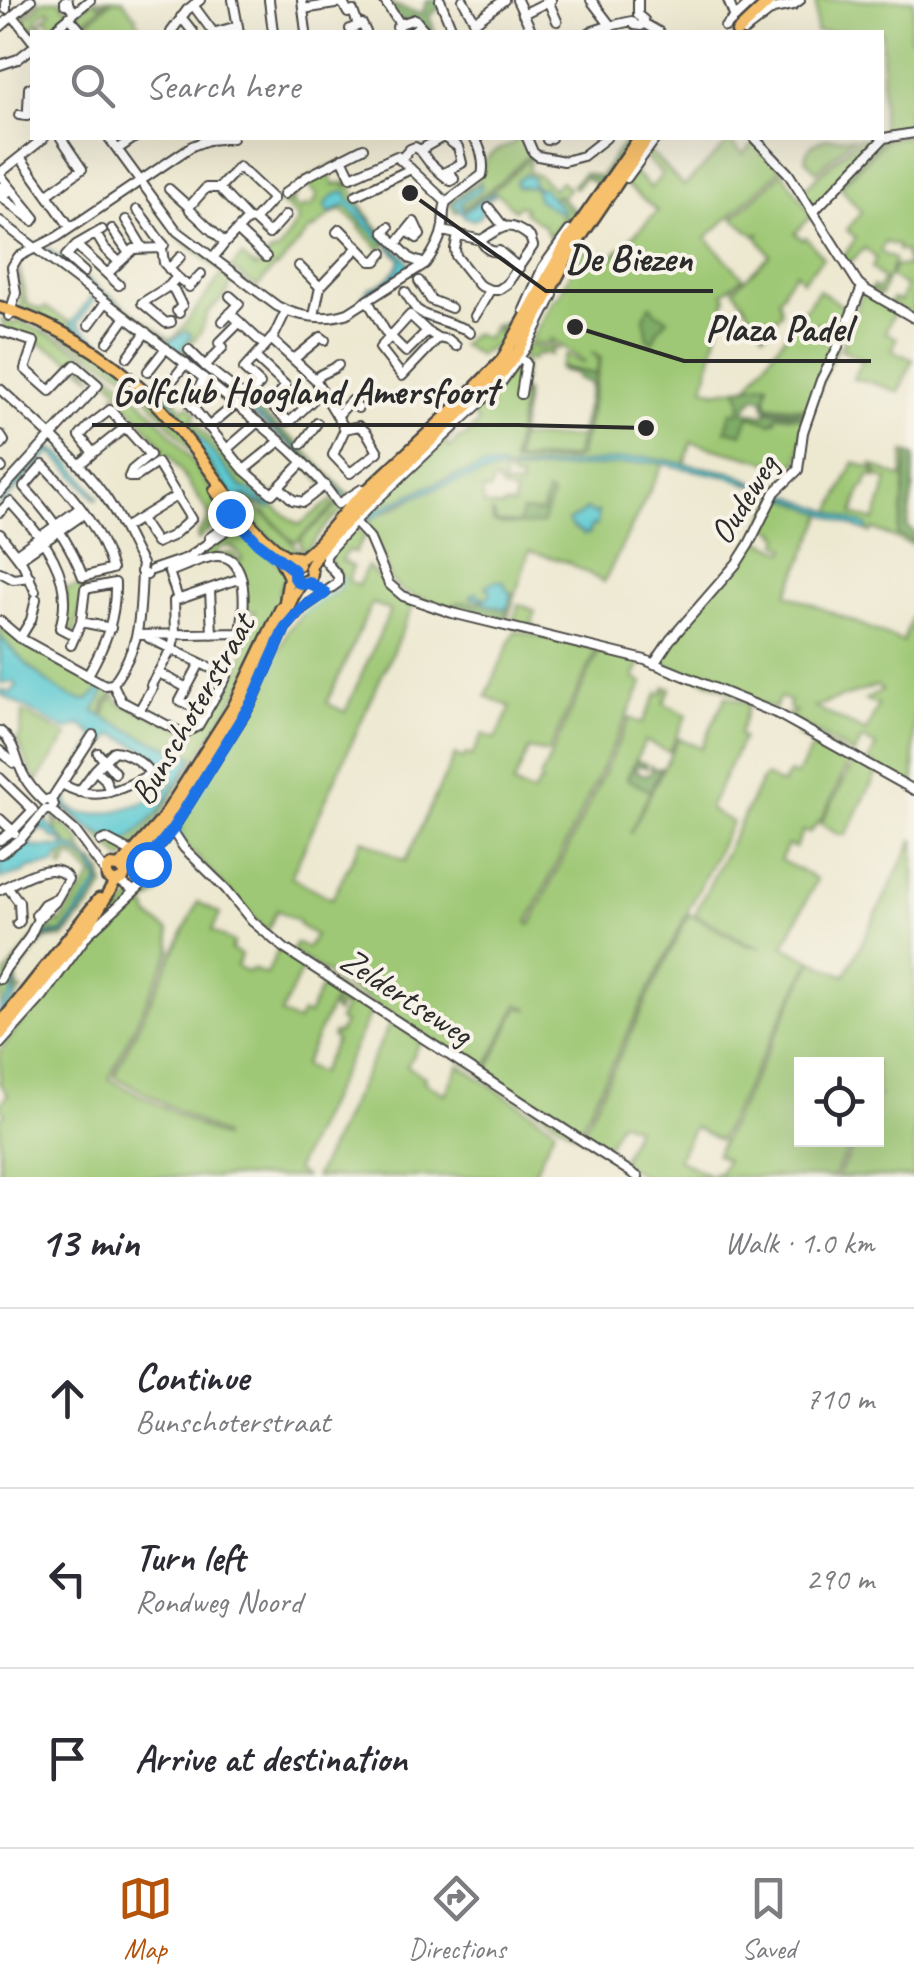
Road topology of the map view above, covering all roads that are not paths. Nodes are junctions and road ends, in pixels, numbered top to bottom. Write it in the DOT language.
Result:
graph roads {
  1 [pos="31,0"];
  2 [pos="90,0"];
  3 [pos="233,0"];
  4 [pos="269,0"];
  5 [pos="384,0"];
  6 [pos="463,0"];
  7 [pos="504,0"];
  8 [pos="516,0"];
  9 [pos="591,0"];
  10 [pos="638,0"];
  11 [pos="728,0"];
  12 [pos="758,0"];
  13 [pos="771,0"];
  14 [pos="800,0"];
  15 [pos="550,1"];
  16 [pos="196,2"];
  17 [pos="340,2"];
  18 [pos="68,4"];
  19 [pos="303,4"];
  20 [pos="442,4"];
  21 [pos="523,14"];
  22 [pos="72,15"];
  23 [pos="431,16"];
  24 [pos="14,17"];
  25 [pos="181,17"];
  26 [pos="735,18"];
  27 [pos="638,20"];
  28 [pos="557,21"];
  29 [pos="44,22"];
  30 [pos="610,25"];
  31 [pos="0,26"];
  32 [pos="400,28"];
  33 [pos="239,29"];
  34 [pos="50,30"];
  35 [pos="54,30"];
  36 [pos="81,30"];
  37 [pos="172,30"];
  38 [pos="191,30"];
  39 [pos="214,30"];
  40 [pos="273,30"];
  41 [pos="306,30"];
  42 [pos="358,30"];
  43 [pos="420,30"];
  44 [pos="452,30"];
  45 [pos="531,30"];
  46 [pos="596,30"];
  47 [pos="656,30"];
  48 [pos="727,30"];
  49 [pos="742,30"];
  50 [pos="743,30"];
  51 [pos="30,37"];
  52 [pos="30,50"];
  53 [pos="0,65"];
  54 [pos="29,88"];
  55 [pos="28,114"];
  56 [pos="914,133"];
  57 [pos="884,138"];
  58 [pos="41,140"];
  59 [pos="62,140"];
  60 [pos="111,140"];
  61 [pos="131,140"];
  62 [pos="183,140"];
  63 [pos="213,140"];
  64 [pos="359,140"];
  65 [pos="439,140"];
  66 [pos="446,140"];
  67 [pos="478,140"];
  68 [pos="528,140"];
  69 [pos="601,140"];
  70 [pos="636,140"];
  71 [pos="647,140"];
  72 [pos="655,140"];
  73 [pos="756,140"];
  74 [pos="882,140"];
  75 [pos="189,148"];
  76 [pos="118,149"];
  77 [pos="420,150"];
  78 [pos="20,157"];
  79 [pos="342,158"];
  80 [pos="400,159"];
  81 [pos="429,162"];
  82 [pos="373,169"];
  83 [pos="414,172"];
  84 [pos="0,174"];
  85 [pos="141,180"];
  86 [pos="380,184"];
  87 [pos="219,188"];
  88 [pos="170,189"];
  89 [pos="2,192"];
  90 [pos="284,194"];
  91 [pos="356,195"];
  92 [pos="48,196"];
  93 [pos="446,202"];
  94 [pos="189,206"];
  95 [pos="489,208"];
  96 [pos="137,210"];
  97 [pos="813,212"];
  98 [pos="286,215"];
  99 [pos="35,218"];
  100 [pos="251,219"];
  101 [pos="126,220"];
  102 [pos="0,221"];
  103 [pos="389,226"];
  104 [pos="503,226"];
  105 [pos="70,227"];
  106 [pos="237,230"];
  107 [pos="443,230"];
  108 [pos="103,231"];
  109 [pos="177,231"];
  110 [pos="407,231"];
  111 [pos="337,232"];
  112 [pos="458,235"];
  113 [pos="481,240"];
  114 [pos="225,243"];
  115 [pos="396,244"];
  116 [pos="76,245"];
  117 [pos="163,246"];
  118 [pos="34,247"];
  119 [pos="143,248"];
  120 [pos="357,248"];
  121 [pos="128,252"];
  122 [pos="383,253"];
  123 [pos="180,256"];
  124 [pos="266,257"];
  125 [pos="213,258"];
  126 [pos="119,262"];
  127 [pos="426,264"];
  128 [pos="299,266"];
  129 [pos="519,268"];
  130 [pos="169,269"];
  131 [pos="84,272"];
  132 [pos="108,274"];
  133 [pos="201,274"];
  134 [pos="177,277"];
  135 [pos="420,280"];
  136 [pos="119,285"];
  137 [pos="169,286"];
  138 [pos="320,287"];
  139 [pos="862,287"];
  140 [pos="490,290"];
  141 [pos="404,292"];
  142 [pos="230,296"];
  143 [pos="431,300"];
  144 [pos="368,301"];
  145 [pos="106,302"];
  146 [pos="142,303"];
  147 [pos="451,308"];
  148 [pos="286,310"];
  149 [pos="5,311"];
  150 [pos="179,312"];
  151 [pos="416,312"];
  152 [pos="129,314"];
  153 [pos="314,316"];
  154 [pos="475,316"];
  155 [pos="914,318"];
  156 [pos="259,320"];
  157 [pos="171,322"];
  158 [pos="240,322"];
  159 [pos="89,326"];
  160 [pos="249,330"];
  161 [pos="427,331"];
  162 [pos="2,332"];
  163 [pos="146,332"];
  164 [pos="470,333"];
  165 [pos="390,336"];
  166 [pos="438,338"];
  167 [pos="325,340"];
  168 [pos="108,342"];
  169 [pos="268,342"];
  170 [pos="0,343"];
  171 [pos="456,346"];
  172 [pos="166,348"];
  173 [pos="188,350"];
  174 [pos="128,356"];
  175 [pos="254,357"];
  176 [pos="520,357"];
  177 [pos="294,359"];
  178 [pos="186,364"];
  179 [pos="338,365"];
  180 [pos="205,366"];
  181 [pos="148,371"];
  182 [pos="204,378"];
  183 [pos="315,379"];
  184 [pos="214,387"];
  185 [pos="167,388"];
  186 [pos="0,390"];
  187 [pos="319,393"];
  188 [pos="521,394"];
  189 [pos="236,404"];
  190 [pos="193,407"];
  191 [pos="358,408"];
  192 [pos="335,413"];
  193 [pos="292,420"];
  194 [pos="258,422"];
  195 [pos="317,422"];
  196 [pos="127,426"];
  197 [pos="208,427"];
  198 [pos="346,428"];
  199 [pos="308,434"];
  200 [pos="0,435"];
  201 [pos="51,436"];
  202 [pos="280,441"];
  203 [pos="302,444"];
  204 [pos="0,446"];
  205 [pos="226,449"];
  206 [pos="93,452"];
  207 [pos="303,462"];
  208 [pos="80,464"];
  209 [pos="248,472"];
  210 [pos="325,485"];
  211 [pos="276,491"];
  212 [pos="0,492"];
  213 [pos="104,494"];
  214 [pos="178,495"];
  215 [pos="354,509"];
  216 [pos="83,510"];
  217 [pos="0,512"];
  218 [pos="140,519"];
  219 [pos="238,519"];
  220 [pos="57,528"];
  221 [pos="124,528"];
  222 [pos="0,534"];
  223 [pos="41,540"];
  224 [pos="317,544"];
  225 [pos="18,556"];
  226 [pos="283,557"];
  227 [pos="147,570"];
  228 [pos="0,572"];
  229 [pos="303,574"];
  230 [pos="30,577"];
  231 [pos="241,578"];
  232 [pos="210,589"];
  233 [pos="325,593"];
  234 [pos="178,599"];
  235 [pos="285,602"];
  236 [pos="0,621"];
  237 [pos="82,622"];
  238 [pos="111,628"];
  239 [pos="212,634"];
  240 [pos="138,635"];
  241 [pos="175,635"];
  242 [pos="20,638"];
  243 [pos="172,648"];
  244 [pos="200,663"];
  245 [pos="654,664"];
  246 [pos="159,674"];
  247 [pos="88,675"];
  248 [pos="113,684"];
  249 [pos="186,688"];
  250 [pos="140,711"];
  251 [pos="206,714"];
  252 [pos="0,731"];
  253 [pos="93,736"];
  254 [pos="0,752"];
  255 [pos="101,756"];
  256 [pos="14,763"];
  257 [pos="95,770"];
  258 [pos="116,773"];
  259 [pos="0,778"];
  260 [pos="70,788"];
  261 [pos="914,790"];
  262 [pos="110,792"];
  263 [pos="46,806"];
  264 [pos="0,819"];
  265 [pos="172,830"];
  266 [pos="17,836"];
  267 [pos="0,840"];
  268 [pos="101,840"];
  269 [pos="0,854"];
  270 [pos="145,860"];
  271 [pos="118,872"];
  272 [pos="4,888"];
  273 [pos="17,924"];
  274 [pos="0,979"];
  275 [pos="0,1024"];
  276 [pos="0,1036"];
  277 [pos="0,1044"];
  278 [pos="638,1177"];
  1 -- 24 [label="street"];
  2 -- 22 [label="street"];
  3 -- 33 [label="street"];
  4 -- 40 [label="street"];
  5 -- 32 [label="street"];
  6 -- 7 [label="street"];
  8 -- 21 [label="street"];
  9 -- 30 [label="street"];
  10 -- 27 [label="street"];
  11 -- 26 [label="street"];
  12 -- 26 [label="street"];
  12 -- 48 [label="main road"];
  13 -- 49 [label="main road"];
  14 -- 50 [label="street"];
  15 -- 21 [label="street"];
  15 -- 28 [label="street"];
  16 -- 25 [label="street"];
  16 -- 39 [label="street"];
  17 -- 19 [label="street"];
  17 -- 42 [label="street"];
  18 -- 22 [label="street"];
  19 -- 41 [label="street"];
  20 -- 23 [label="street"];
  20 -- 44 [label="street"];
  21 -- 45 [label="street"];
  22 -- 35 [label="street"];
  22 -- 36 [label="street"];
  24 -- 31 [label="street"];
  24 -- 51 [label="street"];
  25 -- 37 [label="street"];
  25 -- 38 [label="street"];
  26 -- 48 [label="street"];
  27 -- 30 [label="street"];
  27 -- 47 [label="street"];
  29 -- 34 [label="street"];
  30 -- 46 [label="street"];
  32 -- 43 [label="street"];
  52 -- 53 [label="street"];
  54 -- 55 [label="street"];
  56 -- 57 [label="street"];
  58 -- 78 [label="street"];
  59 -- 92 [label="street"];
  60 -- 76 [label="street"];
  61 -- 76 [label="street"];
  62 -- 75 [label="street"];
  63 -- 75 [label="street"];
  64 -- 79 [label="street"];
  65 -- 77 [label="street"];
  66 -- 81 [label="street"];
  67 -- 93 [label="street"];
  68 -- 69 [label="street"];
  70 -- 215 [label="main road, Bunschoterstraat"];
  71 -- 215 [label="main road, Bunschoterstraat"];
  72 -- 176 [label="street, Bunschoterstraat"];
  73 -- 97 [label="street"];
  74 -- 97 [label="street"];
  75 -- 85 [label="street"];
  76 -- 85 [label="street"];
  77 -- 80 [label="street"];
  77 -- 81 [label="street"];
  78 -- 84 [label="street"];
  78 -- 92 [label="street"];
  79 -- 82 [label="street"];
  79 -- 90 [label="street"];
  80 -- 82 [label="street"];
  80 -- 83 [label="street"];
  81 -- 83 [label="street"];
  82 -- 86 [label="street"];
  83 -- 86 [label="street"];
  83 -- 93 [label="street"];
  84 -- 99 [label="street"];
  85 -- 105 [label="street"];
  85 -- 109 [label="street"];
  86 -- 91 [label="street"];
  87 -- 94 [label="street"];
  87 -- 100 [label="street"];
  87 -- 100 [label="street"];
  88 -- 94 [label="street"];
  89 -- 99 [label="street"];
  92 -- 99 [label="street"];
  92 -- 105 [label="street"];
  93 -- 107 [label="street"];
  94 -- 114 [label="street"];
  95 -- 104 [label="street"];
  96 -- 117 [label="street"];
  97 -- 139 [label="street"];
  98 -- 100 [label="street"];
  100 -- 106 [label="street"];
  101 -- 119 [label="street"];
  102 -- 118 [label="street"];
  103 -- 115 [label="street"];
  104 -- 113 [label="street"];
  104 -- 129 [label="street"];
  105 -- 118 [label="street"];
  106 -- 114 [label="street"];
  106 -- 124 [label="street"];
  107 -- 112 [label="street"];
  107 -- 127 [label="street"];
  108 -- 116 [label="street"];
  108 -- 121 [label="street"];
  108 -- 126 [label="street"];
  109 -- 117 [label="street"];
  109 -- 125 [label="street"];
  110 -- 115 [label="street"];
  111 -- 120 [label="street"];
  112 -- 113 [label="street"];
  112 -- 140 [label="street"];
  113 -- 129 [label="street"];
  114 -- 125 [label="street"];
  115 -- 127 [label="street"];
  116 -- 131 [label="street"];
  116 -- 132 [label="street"];
  117 -- 119 [label="street"];
  117 -- 130 [label="street"];
  118 -- 145 [label="street"];
  118 -- 149 [label="street"];
  119 -- 121 [label="street"];
  120 -- 122 [label="street"];
  120 -- 138 [label="street"];
  121 -- 126 [label="street"];
  123 -- 130 [label="street"];
  125 -- 148 [label="street"];
  126 -- 132 [label="street"];
  127 -- 144 [label="street"];
  128 -- 138 [label="street"];
  129 -- 140 [label="street"];
  130 -- 134 [label="street"];
  132 -- 136 [label="street"];
  133 -- 134 [label="street"];
  134 -- 137 [label="street"];
  135 -- 143 [label="street"];
  137 -- 146 [label="street"];
  137 -- 150 [label="street"];
  138 -- 153 [label="street"];
  139 -- 155 [label="street"];
  139 -- 245 [label="street, Oudeweg"];
  140 -- 154 [label="street"];
  141 -- 151 [label="street"];
  142 -- 158 [label="street"];
  143 -- 147 [label="street"];
  143 -- 151 [label="street"];
  144 -- 153 [label="street"];
  144 -- 165 [label="street"];
  145 -- 152 [label="street"];
  145 -- 159 [label="street"];
  146 -- 152 [label="street"];
  146 -- 157 [label="street"];
  148 -- 153 [label="street"];
  148 -- 169 [label="street"];
  149 -- 219 [label="main road"];
  151 -- 161 [label="street"];
  151 -- 164 [label="street"];
  151 -- 165 [label="street"];
  152 -- 163 [label="street"];
  152 -- 168 [label="street"];
  156 -- 160 [label="street"];
  158 -- 160 [label="street"];
  158 -- 180 [label="street"];
  160 -- 169 [label="street"];
  161 -- 165 [label="street"];
  161 -- 166 [label="street"];
  162 -- 170 [label="street"];
  162 -- 201 [label="street"];
  163 -- 172 [label="street"];
  163 -- 174 [label="street"];
  165 -- 166 [label="street"];
  166 -- 171 [label="street"];
  167 -- 177 [label="street"];
  169 -- 175 [label="street"];
  169 -- 177 [label="street"];
  172 -- 178 [label="street"];
  172 -- 181 [label="street"];
  173 -- 180 [label="street"];
  175 -- 180 [label="street"];
  175 -- 193 [label="street"];
  176 -- 188 [label="street, Bunschoterstraat"];
  176 -- 215 [label="street, Bunschoterstraat"];
  177 -- 183 [label="street"];
  178 -- 182 [label="street"];
  178 -- 185 [label="street"];
  179 -- 183 [label="street"];
  182 -- 184 [label="street"];
  182 -- 190 [label="street"];
  183 -- 187 [label="street"];
  184 -- 189 [label="street"];
  184 -- 190 [label="street"];
  186 -- 201 [label="street"];
  187 -- 192 [label="street"];
  187 -- 193 [label="street"];
  189 -- 194 [label="street"];
  189 -- 197 [label="street"];
  190 -- 197 [label="street"];
  191 -- 192 [label="street"];
  192 -- 198 [label="street"];
  193 -- 199 [label="street"];
  194 -- 202 [label="street"];
  194 -- 205 [label="street"];
  195 -- 199 [label="street"];
  196 -- 206 [label="street"];
  196 -- 206 [label="street"];
  196 -- 214 [label="street"];
  197 -- 205 [label="street"];
  198 -- 198 [label="street"];
  199 -- 203 [label="street"];
  200 -- 204 [label="street"];
  201 -- 208 [label="street"];
  201 -- 212 [label="street"];
  202 -- 207 [label="street"];
  202 -- 209 [label="street"];
  205 -- 209 [label="street"];
  206 -- 208 [label="street"];
  207 -- 210 [label="street"];
  207 -- 211 [label="street"];
  208 -- 213 [label="street"];
  209 -- 211 [label="street"];
  210 -- 211 [label="street"];
  210 -- 215 [label="street"];
  213 -- 216 [label="street"];
  213 -- 221 [label="street"];
  214 -- 218 [label="street"];
  214 -- 218 [label="street"];
  215 -- 224 [label="main road, Bunschoterstraat"];
  215 -- 229 [label="main road, Bunschoterstraat"];
  215 -- 233 [label="street, Bunschoterstraat"];
  215 -- 245 [label="street"];
  216 -- 220 [label="street"];
  216 -- 220 [label="street"];
  216 -- 220 [label="street"];
  217 -- 223 [label="street"];
  218 -- 221 [label="street"];
  219 -- 226 [label="main road"];
  219 -- 227 [label="street"];
  220 -- 223 [label="street"];
  221 -- 227 [label="street"];
  222 -- 225 [label="street"];
  223 -- 225 [label="street"];
  223 -- 237 [label="street"];
  224 -- 226 [label="main road"];
  224 -- 229 [label="main road, Bunschoterstraat"];
  225 -- 230 [label="street"];
  226 -- 229 [label="main road"];
  226 -- 235 [label="main road"];
  227 -- 240 [label="street"];
  228 -- 230 [label="street"];
  229 -- 233 [label="street"];
  229 -- 235 [label="main road, Bunschoterstraat"];
  229 -- 271 [label="main road, Bunschoterstraat"];
  230 -- 242 [label="street"];
  231 -- 232 [label="street"];
  231 -- 234 [label="street"];
  231 -- 239 [label="street"];
  232 -- 234 [label="street"];
  232 -- 239 [label="street"];
  233 -- 265 [label="street, Bunschoterstraat"];
  234 -- 241 [label="street"];
  235 -- 271 [label="main road, Bunschoterstraat"];
  236 -- 242 [label="street"];
  237 -- 238 [label="street"];
  237 -- 238 [label="street"];
  238 -- 247 [label="street"];
  239 -- 241 [label="street"];
  240 -- 241 [label="street"];
  240 -- 243 [label="street"];
  240 -- 248 [label="street"];
  241 -- 243 [label="street"];
  242 -- 247 [label="street"];
  243 -- 244 [label="street"];
  243 -- 246 [label="street"];
  244 -- 249 [label="street"];
  244 -- 251 [label="street"];
  245 -- 261 [label="street"];
  246 -- 249 [label="street"];
  246 -- 250 [label="street"];
  247 -- 248 [label="street"];
  248 -- 250 [label="street"];
  249 -- 251 [label="street"];
  250 -- 251 [label="street"];
  252 -- 263 [label="street"];
  253 -- 260 [label="street"];
  254 -- 256 [label="street"];
  255 -- 257 [label="street"];
  255 -- 258 [label="street"];
  255 -- 262 [label="street"];
  257 -- 260 [label="street"];
  257 -- 262 [label="street"];
  259 -- 263 [label="street"];
  260 -- 262 [label="street"];
  260 -- 263 [label="street"];
  263 -- 266 [label="street"];
  263 -- 271 [label="street"];
  264 -- 266 [label="street"];
  265 -- 270 [label="street, Bunschoterstraat"];
  265 -- 278 [label="street, Zeldertseweg"];
  266 -- 267 [label="street"];
  266 -- 269 [label="street"];
  268 -- 271 [label="street"];
  270 -- 271 [label="street"];
  270 -- 271 [label="street, Bunschoterstraat"];
  271 -- 275 [label="main road, Bunschoterstraat"];
  271 -- 276 [label="main road, Bunschoterstraat"];
  271 -- 277 [label="street, Bunschoterstraat"];
  272 -- 273 [label="street"];
  272 -- 274 [label="street"];
}
